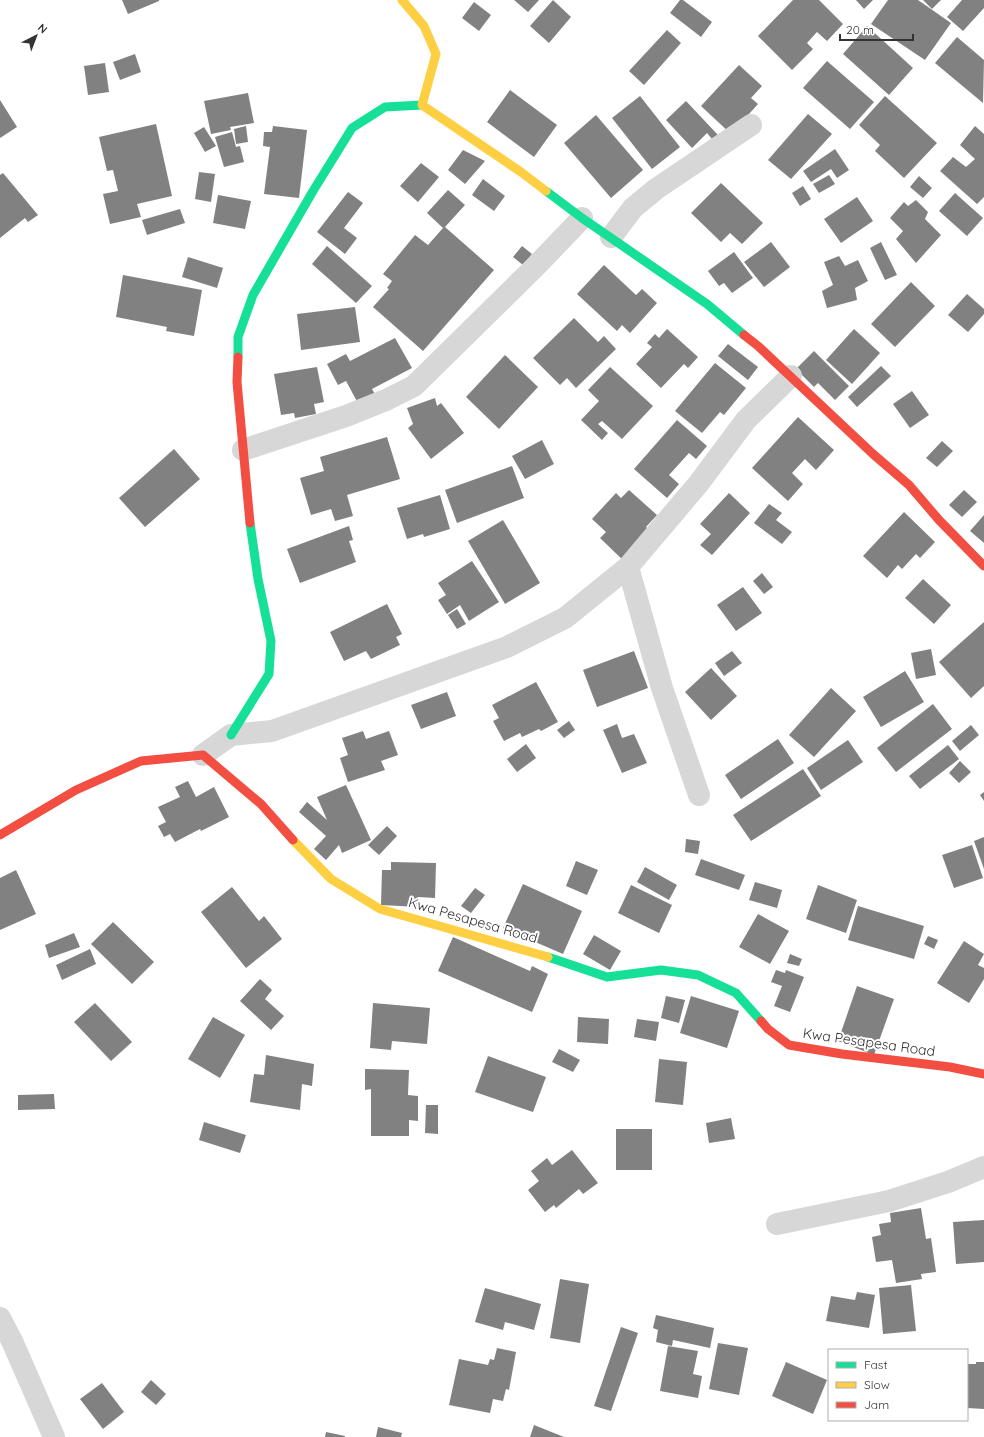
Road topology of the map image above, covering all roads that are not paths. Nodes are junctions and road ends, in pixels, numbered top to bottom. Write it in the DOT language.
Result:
graph roads {
  1 [pos="402,0"];
  2 [pos="422,105"];
  3 [pos="751,125"];
  4 [pos="582,218"];
  5 [pos="611,237"];
  6 [pos="791,376"];
  7 [pos="244,450"];
  8 [pos="984,566"];
  9 [pos="628,567"];
  10 [pos="231,735"];
  11 [pos="203,755"];
  12 [pos="699,796"];
  13 [pos="0,835"];
  14 [pos="984,1074"];
  15 [pos="984,1167"];
  16 [pos="777,1224"];
  17 [pos="0,1318"];
  18 [pos="54,1437"];
  1 -- 2 [label="street"];
  2 -- 4 [label="street"];
  2 -- 7 [label="street"];
  3 -- 5 [label="street"];
  4 -- 5 [label="street"];
  4 -- 7 [label="street"];
  5 -- 6 [label="street"];
  6 -- 8 [label="street"];
  6 -- 9 [label="street"];
  7 -- 10 [label="street"];
  9 -- 10 [label="street"];
  9 -- 12 [label="street"];
  10 -- 11 [label="street"];
  11 -- 13 [label="street"];
  11 -- 14 [label="street, Kwa Pesapesa Road"];
  15 -- 16 [label="street"];
  17 -- 18 [label="street"];
}
